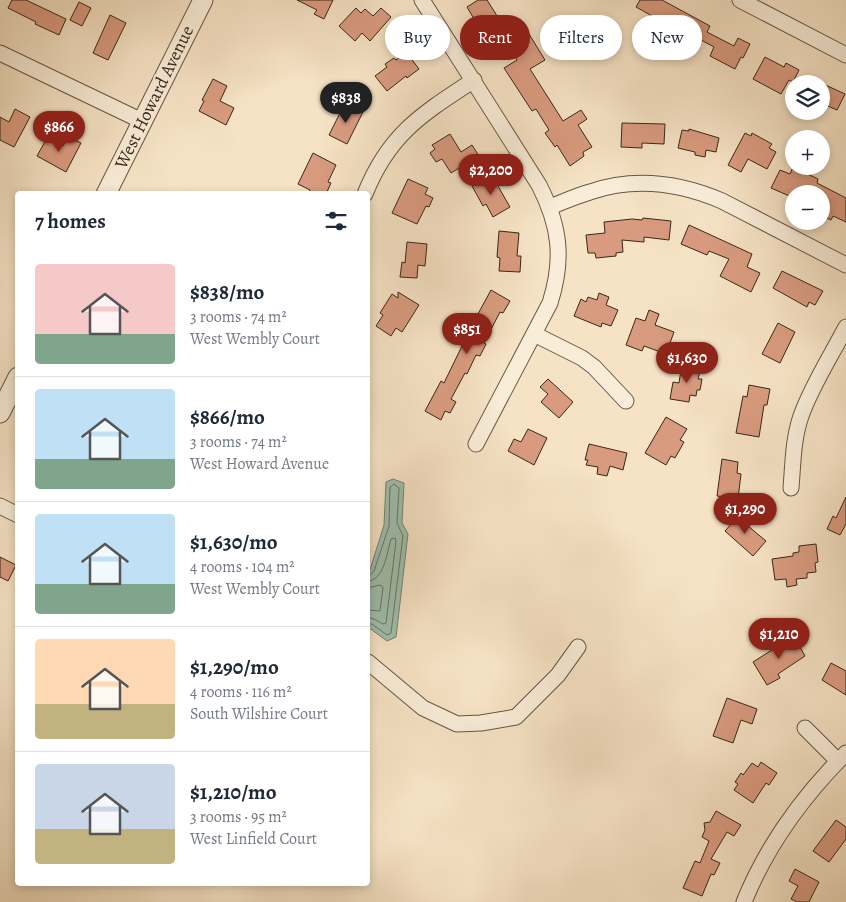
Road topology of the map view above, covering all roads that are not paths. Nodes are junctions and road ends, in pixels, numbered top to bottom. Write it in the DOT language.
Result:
graph roads {
  1 [pos="202,0"];
  2 [pos="422,0"];
  3 [pos="740,0"];
  4 [pos="767,6"];
  5 [pos="0,53"];
  6 [pos="846,56"];
  7 [pos="474,80"];
  8 [pos="142,122"];
  9 [pos="108,191"];
  10 [pos="366,191"];
  11 [pos="550,207"];
  12 [pos="846,265"];
  13 [pos="846,326"];
  14 [pos="534,334"];
  15 [pos="15,383"];
  16 [pos="626,401"];
  17 [pos="0,413"];
  18 [pos="476,444"];
  19 [pos="792,488"];
  20 [pos="0,506"];
  21 [pos="15,514"];
  22 [pos="578,647"];
  23 [pos="370,664"];
  24 [pos="805,728"];
  25 [pos="842,757"];
  26 [pos="744,902"];
  1 -- 8 [label="street, West Howard Avenue"];
  2 -- 7 [label="street"];
  3 -- 4 [label="street"];
  4 -- 6 [label="street"];
  5 -- 8 [label="street"];
  7 -- 10 [label="street"];
  7 -- 11 [label="street"];
  8 -- 9 [label="street, West Howard Avenue"];
  11 -- 12 [label="street"];
  11 -- 14 [label="street"];
  13 -- 19 [label="street"];
  14 -- 16 [label="street"];
  14 -- 18 [label="street"];
  15 -- 17 [label="street"];
  20 -- 21 [label="street"];
  22 -- 23 [label="street"];
  24 -- 25 [label="street"];
  25 -- 26 [label="street"];
}
